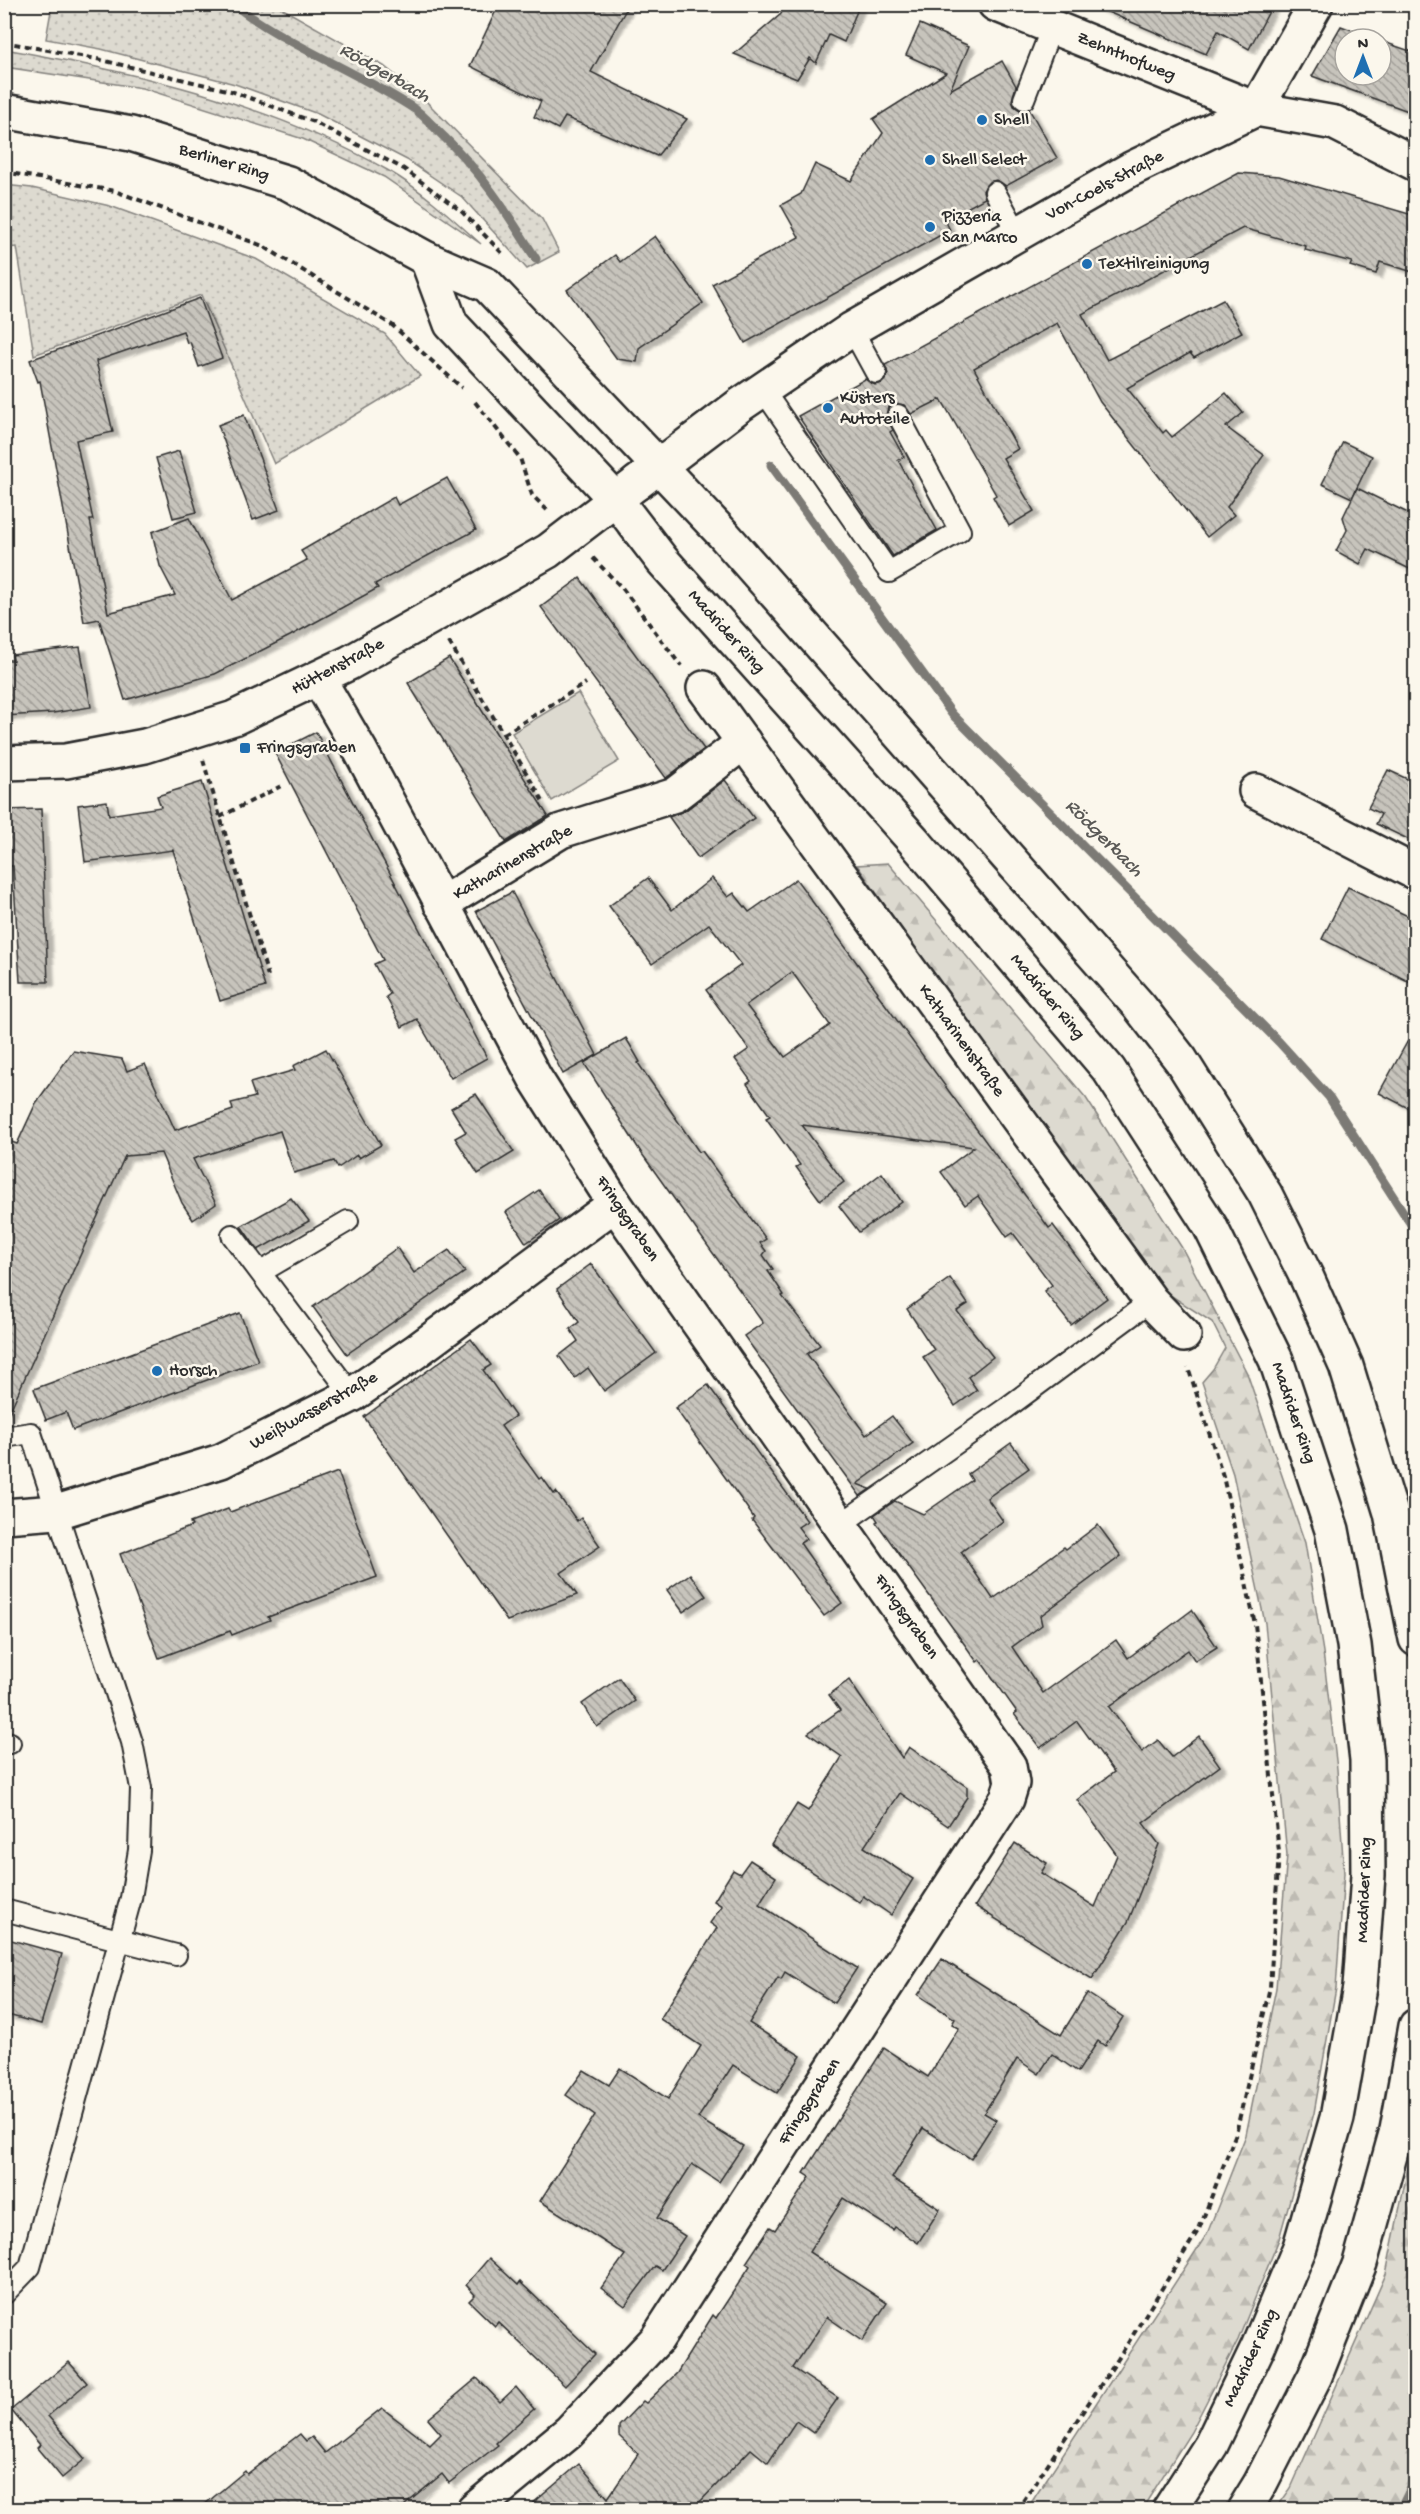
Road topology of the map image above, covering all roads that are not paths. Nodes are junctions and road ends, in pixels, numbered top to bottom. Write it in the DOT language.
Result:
graph roads {
  1 [pos="995,4"];
  2 [pos="1316,4"];
  3 [pos="1052,27"];
  4 [pos="1024,99"];
  5 [pos="1256,109"];
  6 [pos="4,111"];
  7 [pos="1416,164"];
  8 [pos="995,192"];
  9 [pos="1017,234"];
  10 [pos="427,259"];
  11 [pos="852,329"];
  12 [pos="876,373"];
  13 [pos="763,390"];
  14 [pos="898,415"];
  15 [pos="638,482"];
  16 [pos="318,678"];
  17 [pos="704,688"];
  18 [pos="744,742"];
  19 [pos="4,763"];
  20 [pos="1256,791"];
  21 [pos="1416,873"];
  22 [pos="441,904"];
  23 [pos="615,1204"];
  24 [pos="348,1221"];
  25 [pos="232,1235"];
  26 [pos="261,1272"];
  27 [pos="1150,1301"];
  28 [pos="1184,1335"];
  29 [pos="352,1395"];
  30 [pos="4,1437"];
  31 [pos="57,1512"];
  32 [pos="4,1516"];
  33 [pos="841,1524"];
  34 [pos="1416,1639"];
  35 [pos="4,1910"];
  36 [pos="120,1939"];
  37 [pos="176,1955"];
  38 [pos="1416,2026"];
  39 [pos="4,2294"];
  40 [pos="474,2510"];
  41 [pos="1169,2510"];
  42 [pos="1244,2510"];
  1 -- 3 [label="main road, Zehnthofweg"];
  2 -- 5 [label="main road"];
  3 -- 4 [label="lane"];
  3 -- 5 [label="main road, Zehnthofweg"];
  5 -- 7 [label="main road"];
  5 -- 9 [label="main road, Von-Coels-Straße"];
  6 -- 10 [label="main road, Berliner Ring"];
  8 -- 9 [label="lane"];
  9 -- 11 [label="main road, Von-Coels-Straße"];
  10 -- 15 [label="main road, Berliner Ring"];
  10 -- 15 [label="main road"];
  11 -- 12 [label="lane"];
  11 -- 13 [label="main road, Von-Coels-Straße"];
  13 -- 14 [label="lane"];
  13 -- 15 [label="main road, Von-Coels-Straße"];
  15 -- 16 [label="main road, Hüttenstraße"];
  15 -- 34 [label="main road"];
  15 -- 41 [label="main road, Madrider Ring"];
  16 -- 19 [label="main road, Hüttenstraße"];
  16 -- 22 [label="main road, Fringsgraben"];
  17 -- 18 [label="main road, Katharinenstraße"];
  18 -- 22 [label="main road, Katharinenstraße"];
  18 -- 27 [label="main road, Katharinenstraße"];
  20 -- 21 [label="main road"];
  22 -- 23 [label="main road, Fringsgraben"];
  23 -- 29 [label="main road, Weißwasserstraße"];
  23 -- 33 [label="main road, Fringsgraben"];
  24 -- 26 [label="lane"];
  25 -- 26 [label="lane"];
  26 -- 29 [label="lane"];
  27 -- 28 [label="main road, Katharinenstraße"];
  27 -- 33 [label="lane"];
  29 -- 31 [label="main road, Weißwasserstraße"];
  30 -- 31 [label="lane"];
  31 -- 32 [label="main road, Weißwasserstraße"];
  31 -- 36 [label="lane"];
  33 -- 40 [label="main road, Fringsgraben"];
  35 -- 36 [label="lane"];
  36 -- 37 [label="lane"];
  36 -- 39 [label="lane"];
  38 -- 42 [label="main road"];
}
